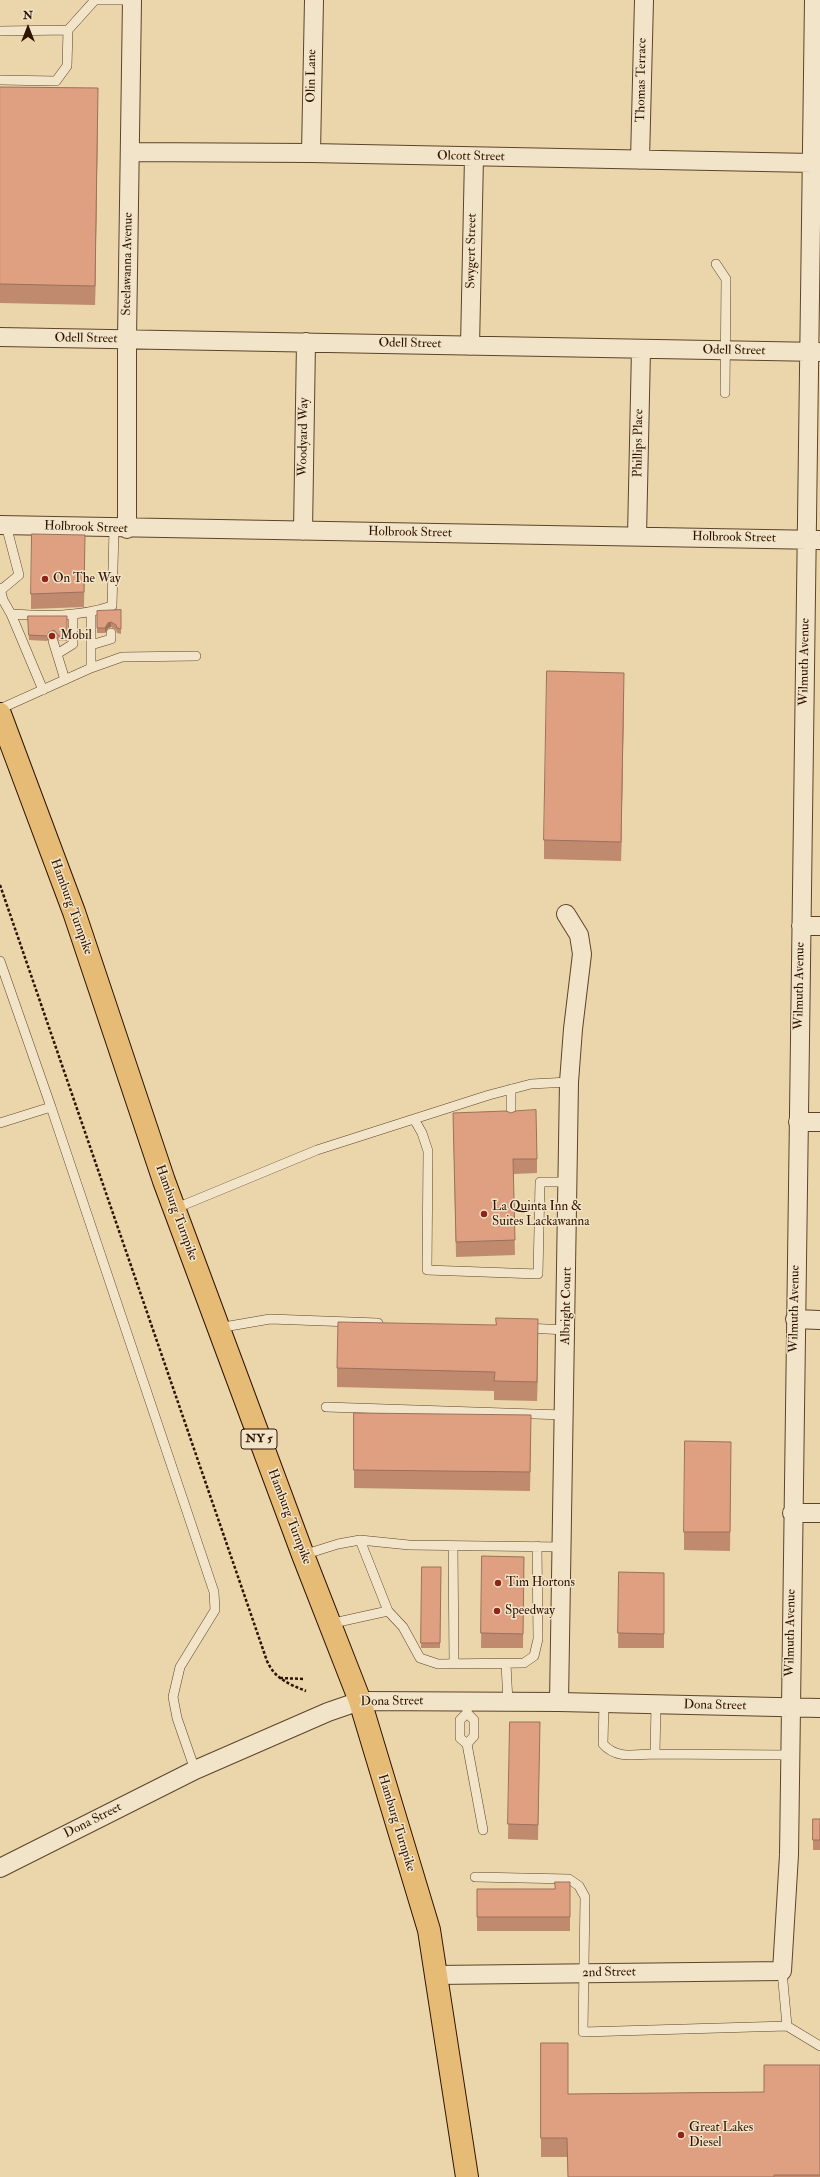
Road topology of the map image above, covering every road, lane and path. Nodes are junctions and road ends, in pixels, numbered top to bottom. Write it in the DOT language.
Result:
graph roads {
  1 [pos="132,0"];
  2 [pos="314,0"];
  3 [pos="644,0"];
  4 [pos="814,0"];
  5 [pos="68,30"];
  6 [pos="0,31"];
  7 [pos="0,80"];
  8 [pos="130,152"];
  9 [pos="310,153"];
  10 [pos="474,157"];
  11 [pos="640,160"];
  12 [pos="812,163"];
  13 [pos="716,264"];
  14 [pos="0,337"];
  15 [pos="127,339"];
  16 [pos="306,342"];
  17 [pos="470,346"];
  18 [pos="641,349"];
  19 [pos="726,350"];
  20 [pos="815,352"];
  21 [pos="725,393"];
  22 [pos="3,525"];
  23 [pos="121,529"];
  24 [pos="303,531"];
  25 [pos="637,536"];
  26 [pos="814,540"];
  27 [pos="0,589"];
  28 [pos="1,601"];
  29 [pos="91,613"];
  30 [pos="12,614"];
  31 [pos="73,614"];
  32 [pos="111,633"];
  33 [pos="54,641"];
  34 [pos="91,645"];
  35 [pos="57,654"];
  36 [pos="196,656"];
  37 [pos="91,668"];
  38 [pos="65,680"];
  39 [pos="43,690"];
  40 [pos="0,709"];
  41 [pos="0,714"];
  42 [pos="812,730"];
  43 [pos="0,885"];
  44 [pos="566,914"];
  45 [pos="801,926"];
  46 [pos="820,926"];
  47 [pos="0,961"];
  48 [pos="569,1082"];
  49 [pos="511,1089"];
  50 [pos="52,1107"];
  51 [pos="414,1119"];
  52 [pos="511,1122"];
  53 [pos="798,1122"];
  54 [pos="820,1122"];
  55 [pos="0,1123"];
  56 [pos="568,1182"];
  57 [pos="174,1209"];
  58 [pos="795,1319"];
  59 [pos="820,1320"];
  60 [pos="387,1323"];
  61 [pos="218,1328"];
  62 [pos="520,1328"];
  63 [pos="567,1330"];
  64 [pos="326,1407"];
  65 [pos="564,1414"];
  66 [pos="792,1513"];
  67 [pos="820,1514"];
  68 [pos="360,1540"];
  69 [pos="453,1546"];
  70 [pos="537,1546"];
  71 [pos="562,1547"];
  72 [pos="302,1555"];
  73 [pos="388,1611"];
  74 [pos="329,1624"];
  75 [pos="454,1664"];
  76 [pos="506,1664"];
  77 [pos="280,1678"];
  78 [pos="305,1679"];
  79 [pos="304,1690"];
  80 [pos="360,1701"];
  81 [pos="508,1702"];
  82 [pos="559,1702"];
  83 [pos="604,1703"];
  84 [pos="656,1704"];
  85 [pos="468,1707"];
  86 [pos="790,1708"];
  87 [pos="820,1708"];
  88 [pos="467,1744"];
  89 [pos="655,1754"];
  90 [pos="789,1755"];
  91 [pos="195,1770"];
  92 [pos="483,1830"];
  93 [pos="0,1868"];
  94 [pos="476,1877"];
  95 [pos="782,1971"];
  96 [pos="583,1973"];
  97 [pos="436,1975"];
  98 [pos="787,2026"];
  99 [pos="820,2046"];
  100 [pos="467,2177"];
  1 -- 5 [label="lane"];
  1 -- 8 [label="street, Steelawanna Avenue"];
  2 -- 9 [label="street, Olin Lane"];
  3 -- 11 [label="street, Thomas Terrace"];
  4 -- 12 [label="street, Wilmuth Avenue"];
  5 -- 6 [label="lane"];
  5 -- 7 [label="lane"];
  8 -- 9 [label="street, Olcott Street"];
  8 -- 15 [label="street, Steelawanna Avenue"];
  9 -- 10 [label="street, Olcott Street"];
  10 -- 11 [label="street, Olcott Street"];
  10 -- 17 [label="street, Swygert Street"];
  11 -- 12 [label="street, Olcott Street"];
  12 -- 20 [label="street, Wilmuth Avenue"];
  13 -- 19 [label="lane"];
  14 -- 15 [label="street, Odell Street"];
  15 -- 16 [label="street, Odell Street"];
  15 -- 23 [label="street, Steelawanna Avenue"];
  16 -- 17 [label="street, Odell Street"];
  16 -- 24 [label="street, Woodyard Way"];
  17 -- 18 [label="street, Odell Street"];
  18 -- 19 [label="street, Odell Street"];
  18 -- 25 [label="street, Phillips Place"];
  19 -- 20 [label="street, Odell Street"];
  19 -- 21 [label="lane"];
  20 -- 26 [label="street, Wilmuth Avenue"];
  22 -- 23 [label="street, Holbrook Street"];
  22 -- 27 [label="lane"];
  23 -- 24 [label="street, Holbrook Street"];
  23 -- 29 [label="lane"];
  24 -- 25 [label="street, Holbrook Street"];
  25 -- 26 [label="street, Holbrook Street"];
  26 -- 42 [label="street, Wilmuth Avenue"];
  27 -- 28 [label="lane"];
  28 -- 30 [label="lane"];
  29 -- 31 [label="lane"];
  29 -- 34 [label="lane"];
  30 -- 31 [label="lane"];
  30 -- 39 [label="lane"];
  31 -- 35 [label="lane"];
  32 -- 34 [label="lane"];
  33 -- 35 [label="lane"];
  34 -- 37 [label="lane"];
  35 -- 38 [label="lane"];
  36 -- 37 [label="lane"];
  37 -- 38 [label="lane"];
  38 -- 39 [label="lane"];
  39 -- 40 [label="lane"];
  41 -- 57 [label="highway, Hamburg Turnpike / NY 5"];
  42 -- 45 [label="street, Wilmuth Avenue"];
  43 -- 77 [label="path"];
  44 -- 48 [label="street, Albright Court"];
  45 -- 46 [label="street"];
  45 -- 53 [label="street, Wilmuth Avenue"];
  47 -- 50 [label="lane"];
  48 -- 49 [label="lane"];
  48 -- 56 [label="street, Albright Court"];
  49 -- 51 [label="lane"];
  49 -- 52 [label="lane"];
  50 -- 55 [label="lane"];
  50 -- 91 [label="lane"];
  51 -- 56 [label="lane"];
  51 -- 57 [label="lane"];
  53 -- 54 [label="street"];
  53 -- 58 [label="street, Wilmuth Avenue"];
  56 -- 63 [label="street, Albright Court"];
  57 -- 61 [label="highway, Hamburg Turnpike / NY 5"];
  58 -- 59 [label="street"];
  58 -- 66 [label="street, Wilmuth Avenue"];
  60 -- 61 [label="lane"];
  61 -- 72 [label="highway, Hamburg Turnpike / NY 5"];
  62 -- 63 [label="lane"];
  63 -- 65 [label="street, Albright Court"];
  64 -- 65 [label="lane"];
  65 -- 71 [label="street, Albright Court"];
  66 -- 67 [label="street"];
  66 -- 86 [label="street, Wilmuth Avenue"];
  68 -- 69 [label="lane"];
  68 -- 72 [label="lane"];
  68 -- 73 [label="lane"];
  69 -- 70 [label="lane"];
  69 -- 75 [label="lane"];
  70 -- 71 [label="lane"];
  70 -- 76 [label="lane"];
  71 -- 82 [label="street, Albright Court"];
  72 -- 74 [label="highway, Hamburg Turnpike / NY 5"];
  73 -- 74 [label="lane"];
  73 -- 75 [label="lane"];
  74 -- 80 [label="highway, Hamburg Turnpike / NY 5"];
  75 -- 76 [label="lane"];
  76 -- 81 [label="lane"];
  77 -- 78 [label="path"];
  77 -- 79 [label="path"];
  80 -- 85 [label="street, Dona Street"];
  80 -- 91 [label="street, Dona Street"];
  80 -- 97 [label="highway, Hamburg Turnpike / NY 5"];
  81 -- 82 [label="street, Dona Street"];
  81 -- 85 [label="street, Dona Street"];
  82 -- 83 [label="street, Dona Street"];
  83 -- 84 [label="street, Dona Street"];
  83 -- 89 [label="lane"];
  84 -- 86 [label="street, Dona Street"];
  84 -- 89 [label="lane"];
  85 -- 88 [label="lane"];
  85 -- 88 [label="lane"];
  86 -- 87 [label="street, Dona Street"];
  86 -- 90 [label="street, Wilmuth Avenue"];
  88 -- 92 [label="lane"];
  89 -- 90 [label="lane"];
  90 -- 95 [label="street, Wilmuth Avenue"];
  91 -- 93 [label="street, Dona Street"];
  94 -- 96 [label="lane"];
  95 -- 96 [label="street, 2nd Street"];
  95 -- 98 [label="lane"];
  96 -- 97 [label="street, 2nd Street"];
  96 -- 98 [label="lane"];
  97 -- 100 [label="highway, Hamburg Turnpike / NY 5"];
  98 -- 99 [label="lane"];
}
